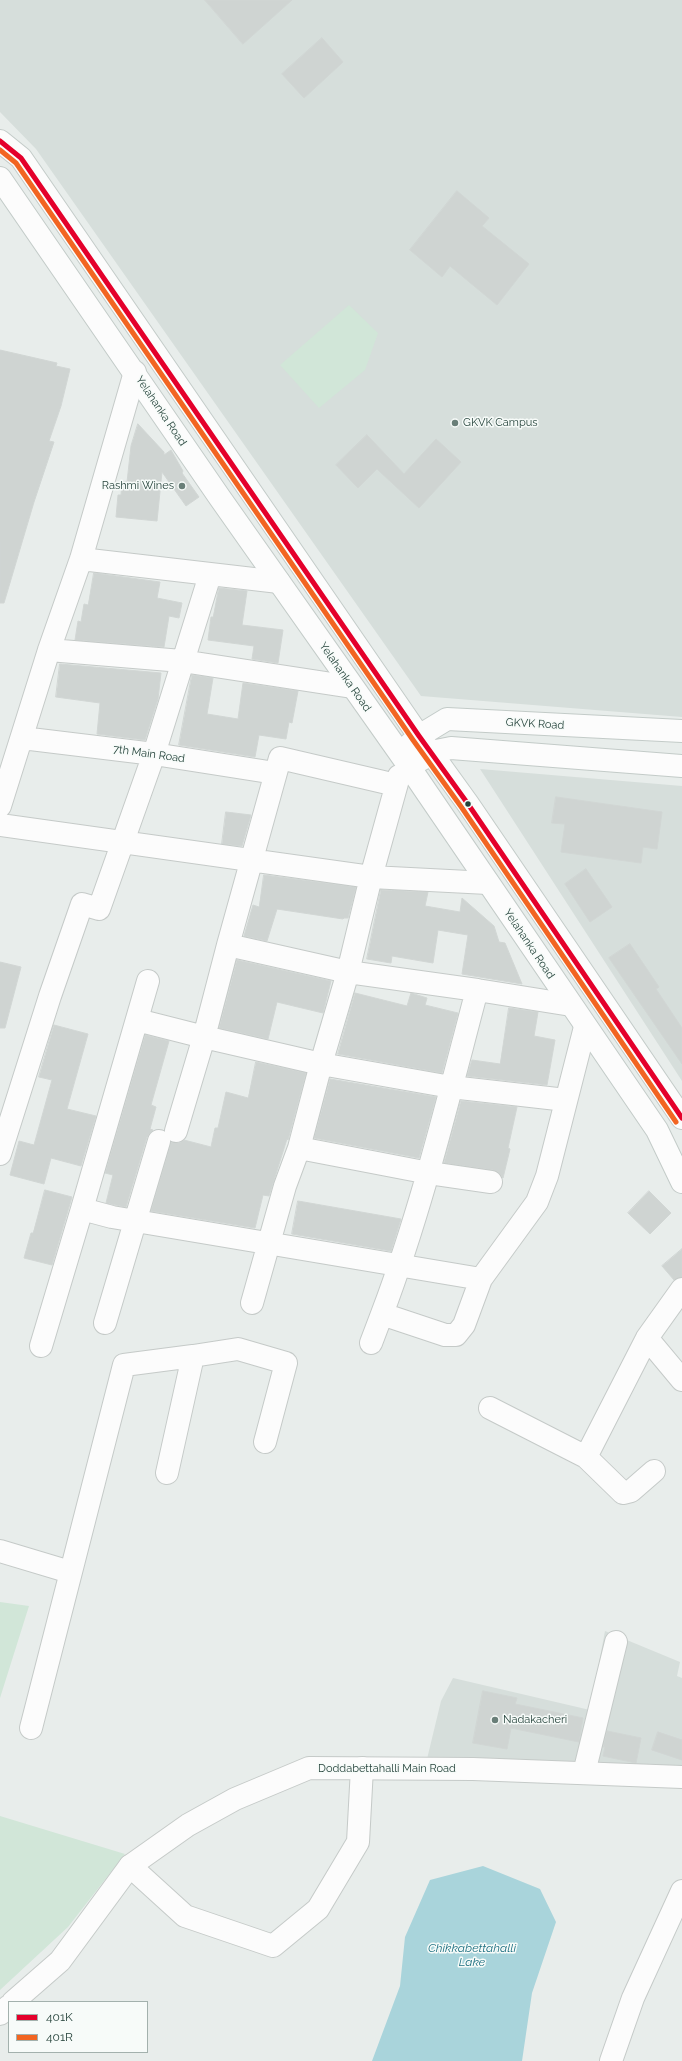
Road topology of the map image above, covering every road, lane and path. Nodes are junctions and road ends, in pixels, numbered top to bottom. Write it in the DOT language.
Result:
graph roads {
  1 [pos="0,141"];
  2 [pos="0,178"];
  3 [pos="135,372"];
  4 [pos="81,558"];
  5 [pos="210,575"];
  6 [pos="279,582"];
  7 [pos="49,650"];
  8 [pos="182,661"];
  9 [pos="352,687"];
  10 [pos="682,731"];
  11 [pos="22,738"];
  12 [pos="425,744"];
  13 [pos="154,754"];
  14 [pos="682,766"];
  15 [pos="401,771"];
  16 [pos="275,773"];
  17 [pos="0,806"];
  18 [pos="0,825"];
  19 [pos="124,842"];
  20 [pos="251,860"];
  21 [pos="371,877"];
  22 [pos="488,883"];
  23 [pos="228,945"];
  24 [pos="348,972"];
  25 [pos="148,981"];
  26 [pos="477,990"];
  27 [pos="571,1004"];
  28 [pos="137,1020"];
  29 [pos="585,1027"];
  30 [pos="204,1037"];
  31 [pos="320,1064"];
  32 [pos="451,1087"];
  33 [pos="566,1100"];
  34 [pos="682,1118"];
  35 [pos="299,1148"];
  36 [pos="0,1154"];
  37 [pos="429,1173"];
  38 [pos="491,1182"];
  39 [pos="682,1182"];
  40 [pos="82,1210"];
  41 [pos="134,1220"];
  42 [pos="267,1244"];
  43 [pos="400,1266"];
  44 [pos="481,1279"];
  45 [pos="682,1289"];
  46 [pos="252,1303"];
  47 [pos="382,1314"];
  48 [pos="105,1323"];
  49 [pos="647,1338"];
  50 [pos="371,1343"];
  51 [pos="41,1346"];
  52 [pos="193,1356"];
  53 [pos="682,1380"];
  54 [pos="490,1408"];
  55 [pos="265,1442"];
  56 [pos="586,1457"];
  57 [pos="654,1471"];
  58 [pos="167,1473"];
  59 [pos="0,1551"];
  60 [pos="70,1572"];
  61 [pos="616,1642"];
  62 [pos="30,1728"];
  63 [pos="362,1768"];
  64 [pos="584,1773"];
  65 [pos="682,1777"];
  66 [pos="130,1866"];
  67 [pos="682,1891"];
  68 [pos="15,2001"];
  69 [pos="8,2007"];
  70 [pos="0,2014"];
  71 [pos="611,2061"];
  1 -- 12 [label="street"];
  2 -- 3 [label="street, Yelahanka Road"];
  3 -- 4 [label="street"];
  3 -- 6 [label="street, Yelahanka Road"];
  4 -- 5 [label="street"];
  4 -- 7 [label="street"];
  5 -- 6 [label="street"];
  5 -- 8 [label="street"];
  6 -- 9 [label="street, Yelahanka Road"];
  7 -- 8 [label="street"];
  7 -- 11 [label="street"];
  8 -- 9 [label="street"];
  8 -- 13 [label="street"];
  9 -- 15 [label="street, Yelahanka Road"];
  10 -- 12 [label="street, GKVK Road"];
  11 -- 13 [label="street, 7th Main Road"];
  11 -- 17 [label="street"];
  12 -- 14 [label="street"];
  12 -- 15 [label="street, GKVK Road"];
  12 -- 34 [label="street"];
  13 -- 16 [label="street, 7th Main Road"];
  13 -- 19 [label="street"];
  15 -- 16 [label="street"];
  15 -- 21 [label="street"];
  15 -- 22 [label="street, Yelahanka Road"];
  16 -- 20 [label="street"];
  18 -- 19 [label="street"];
  19 -- 20 [label="street"];
  19 -- 36 [label="street"];
  20 -- 21 [label="street"];
  20 -- 23 [label="street"];
  21 -- 22 [label="street"];
  21 -- 24 [label="street"];
  22 -- 27 [label="street, Yelahanka Road"];
  23 -- 24 [label="street"];
  23 -- 30 [label="street"];
  24 -- 26 [label="street"];
  24 -- 31 [label="street"];
  25 -- 28 [label="street"];
  26 -- 27 [label="street"];
  26 -- 32 [label="street"];
  27 -- 29 [label="street, Yelahanka Road"];
  28 -- 30 [label="street"];
  28 -- 40 [label="street"];
  29 -- 33 [label="street"];
  29 -- 39 [label="street, Yelahanka Road"];
  30 -- 31 [label="street"];
  30 -- 41 [label="street"];
  31 -- 32 [label="street"];
  31 -- 35 [label="street"];
  32 -- 33 [label="street"];
  32 -- 37 [label="street"];
  33 -- 44 [label="street"];
  35 -- 37 [label="street"];
  35 -- 42 [label="street"];
  37 -- 38 [label="street"];
  37 -- 43 [label="street"];
  40 -- 41 [label="street"];
  40 -- 51 [label="street"];
  41 -- 42 [label="street"];
  41 -- 48 [label="street"];
  42 -- 43 [label="street"];
  42 -- 46 [label="street"];
  43 -- 44 [label="street"];
  43 -- 47 [label="street"];
  44 -- 47 [label="street"];
  45 -- 49 [label="street"];
  47 -- 50 [label="street"];
  49 -- 53 [label="street"];
  49 -- 56 [label="street"];
  52 -- 55 [label="street"];
  52 -- 58 [label="street"];
  52 -- 60 [label="street"];
  54 -- 56 [label="street"];
  56 -- 57 [label="street"];
  59 -- 60 [label="street"];
  60 -- 62 [label="street"];
  61 -- 64 [label="street"];
  63 -- 64 [label="street, Doddabettahalli Main Road"];
  63 -- 66 [label="street, Doddabettahalli Main Road"];
  63 -- 66 [label="street"];
  64 -- 65 [label="street, Doddabettahalli Main Road"];
  66 -- 68 [label="street, Doddabettahalli Main Road"];
  67 -- 71 [label="street"];
  69 -- 70 [label="street"];
}
